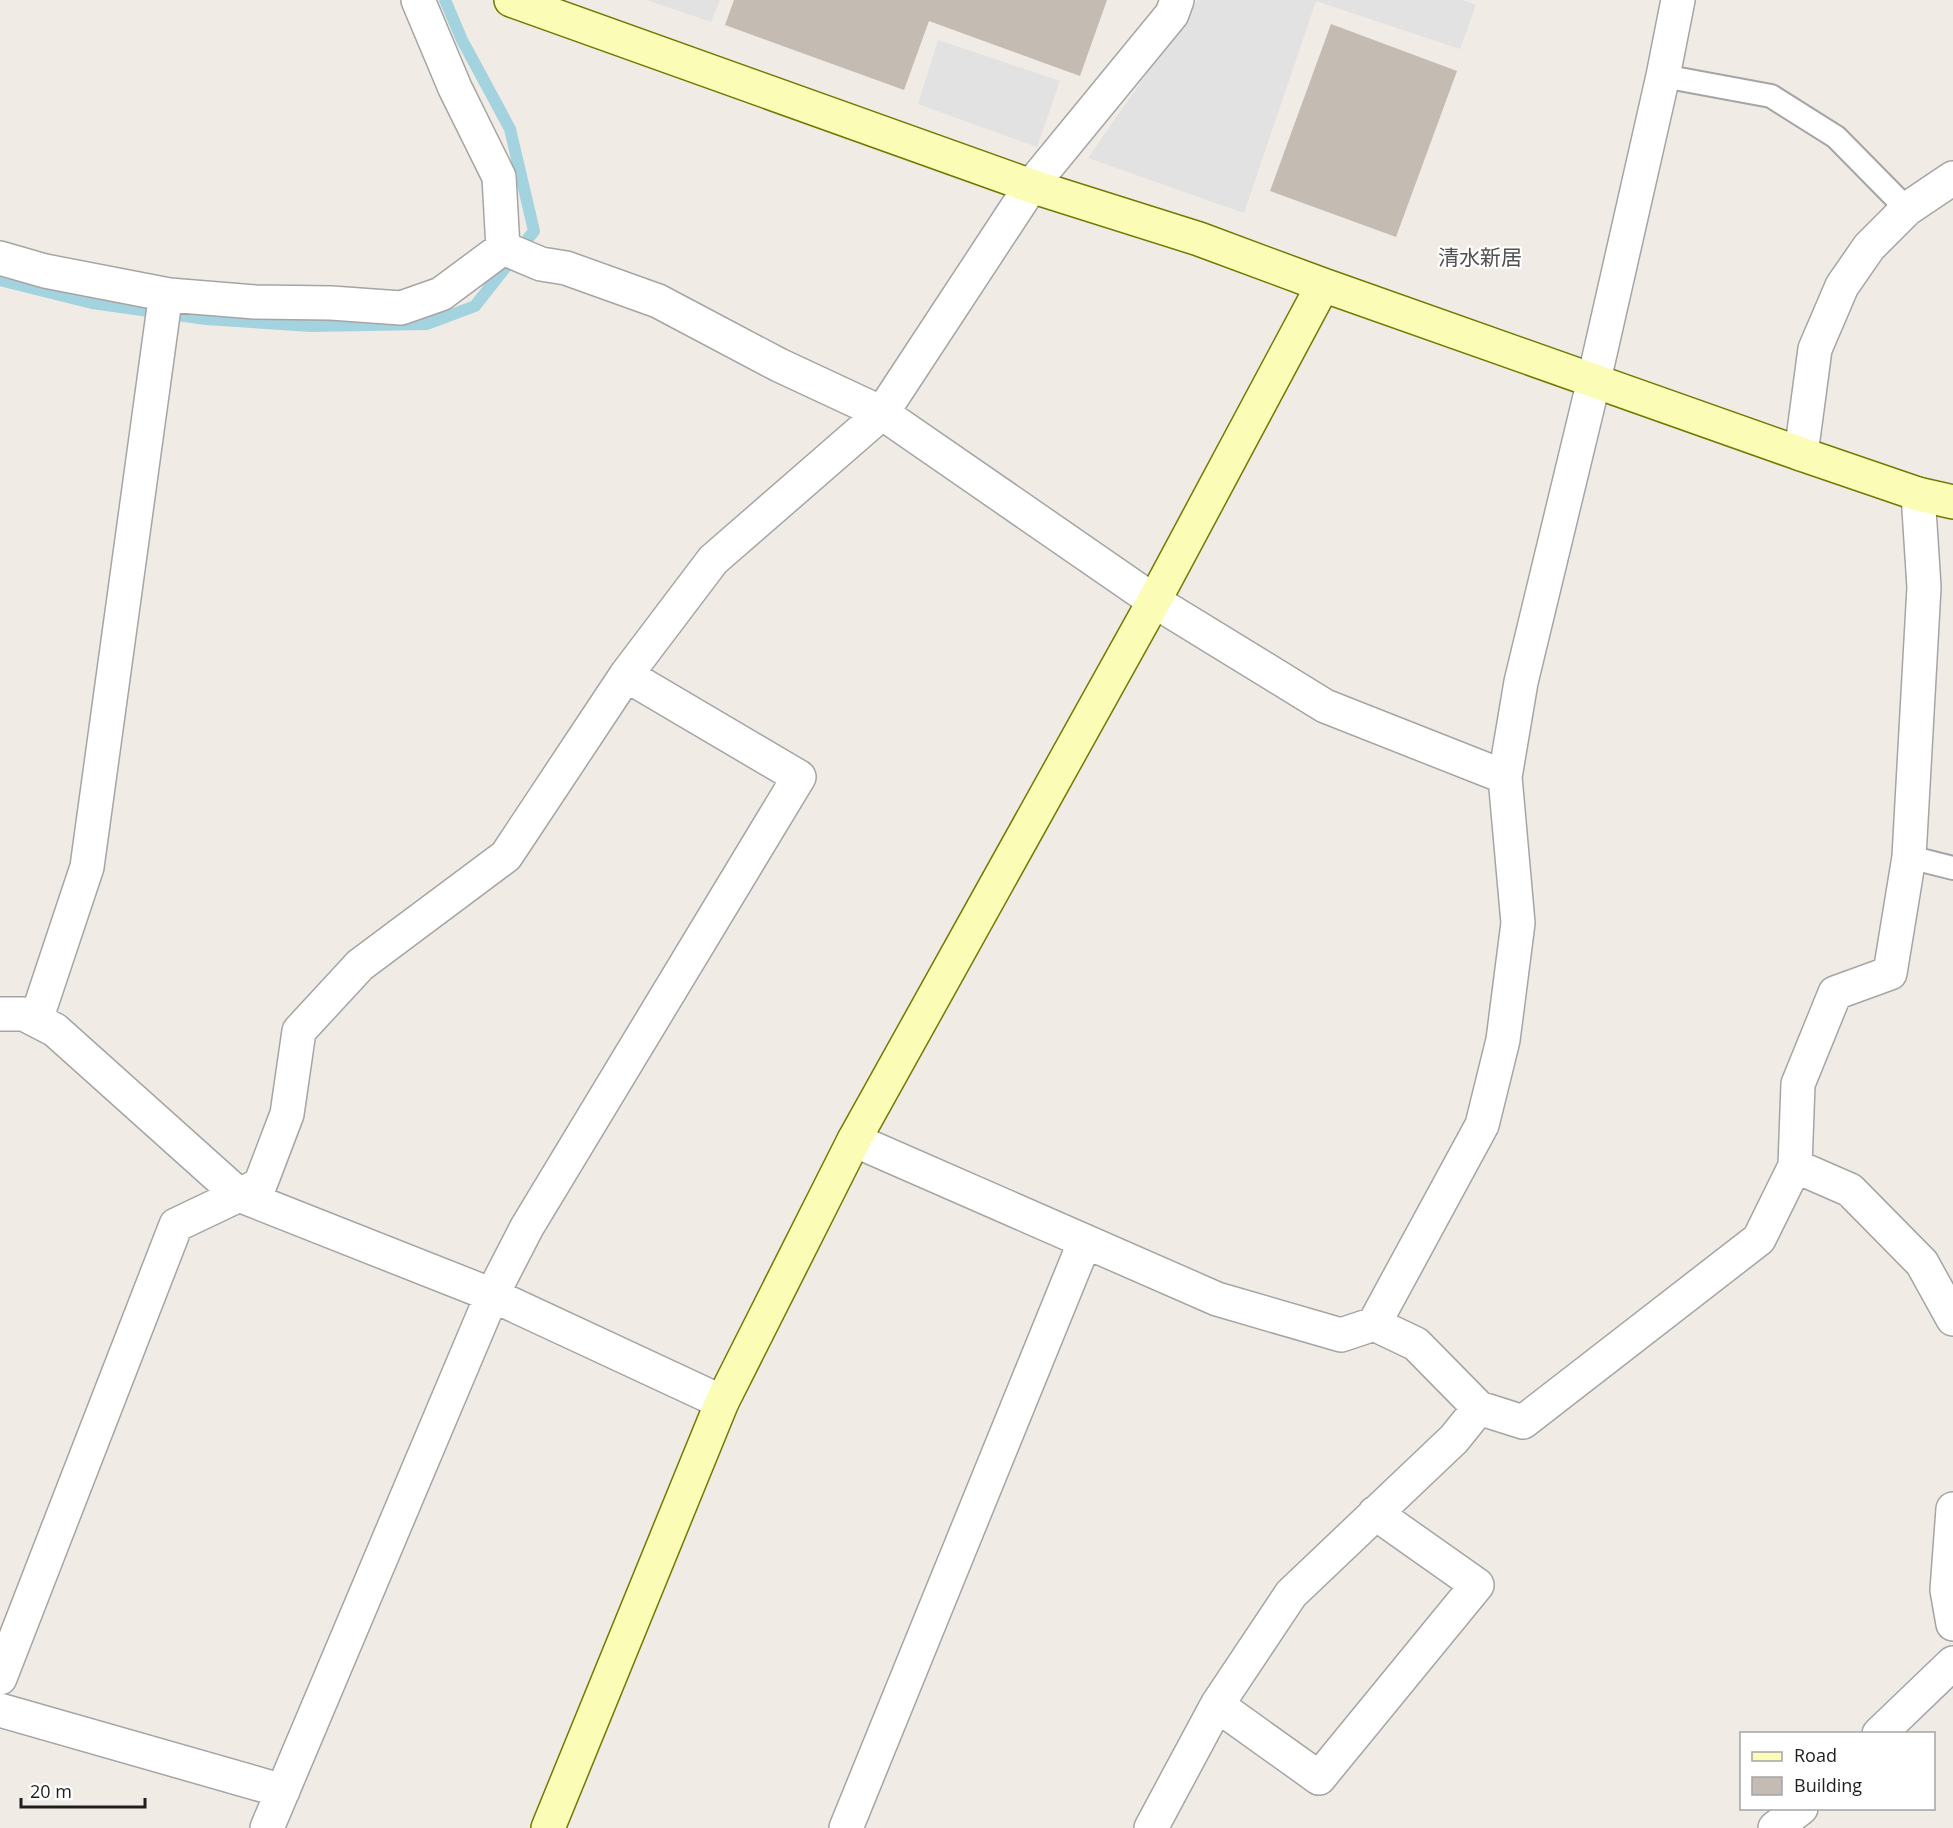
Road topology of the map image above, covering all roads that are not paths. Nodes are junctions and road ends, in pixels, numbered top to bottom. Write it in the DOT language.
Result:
graph roads {
  1 [pos="418,0"];
  2 [pos="511,0"];
  3 [pos="1178,0"];
  4 [pos="1678,0"];
  5 [pos="1663,76"];
  6 [pos="1953,178"];
  7 [pos="1030,186"];
  8 [pos="1907,209"];
  9 [pos="503,248"];
  10 [pos="0,258"];
  11 [pos="1323,285"];
  12 [pos="166,301"];
  13 [pos="1594,380"];
  14 [pos="882,412"];
  15 [pos="1801,454"];
  16 [pos="1918,494"];
  17 [pos="1953,502"];
  18 [pos="1154,601"];
  19 [pos="626,675"];
  20 [pos="1505,777"];
  21 [pos="1909,857"];
  22 [pos="1953,868"];
  23 [pos="0,1014"];
  24 [pos="36,1020"];
  25 [pos="854,1140"];
  26 [pos="1795,1166"];
  27 [pos="239,1195"];
  28 [pos="1085,1241"];
  29 [pos="492,1295"];
  30 [pos="1953,1318"];
  31 [pos="1374,1324"];
  32 [pos="722,1402"];
  33 [pos="1479,1408"];
  34 [pos="1953,1509"];
  35 [pos="1375,1513"];
  36 [pos="1953,1624"];
  37 [pos="1953,1663"];
  38 [pos="0,1677"];
  39 [pos="1217,1705"];
  40 [pos="0,1710"];
  41 [pos="1881,1732"];
  42 [pos="283,1791"];
  43 [pos="1800,1810"];
  44 [pos="267,1828"];
  45 [pos="548,1828"];
  46 [pos="846,1828"];
  47 [pos="1151,1828"];
  48 [pos="1774,1828"];
  1 -- 9 [label="street"];
  2 -- 7 [label="street"];
  3 -- 7 [label="street"];
  4 -- 5 [label="street"];
  5 -- 8 [label="lane"];
  5 -- 13 [label="street"];
  6 -- 8 [label="street"];
  7 -- 11 [label="street"];
  7 -- 14 [label="street"];
  8 -- 15 [label="street"];
  9 -- 12 [label="street"];
  9 -- 14 [label="street"];
  10 -- 12 [label="street"];
  11 -- 13 [label="street"];
  11 -- 18 [label="street"];
  12 -- 24 [label="street"];
  13 -- 15 [label="street"];
  13 -- 20 [label="street"];
  14 -- 18 [label="street"];
  14 -- 19 [label="street"];
  15 -- 16 [label="street"];
  16 -- 17 [label="street"];
  16 -- 21 [label="street"];
  18 -- 20 [label="street"];
  18 -- 25 [label="street"];
  19 -- 27 [label="street"];
  19 -- 29 [label="street"];
  20 -- 31 [label="street"];
  21 -- 22 [label="lane"];
  21 -- 26 [label="street"];
  23 -- 24 [label="street"];
  24 -- 27 [label="street"];
  25 -- 28 [label="street"];
  25 -- 32 [label="street"];
  26 -- 30 [label="street"];
  26 -- 33 [label="street"];
  27 -- 29 [label="street"];
  27 -- 38 [label="street"];
  28 -- 31 [label="street"];
  28 -- 46 [label="street"];
  29 -- 32 [label="street"];
  29 -- 42 [label="street"];
  31 -- 33 [label="street"];
  32 -- 45 [label="street"];
  33 -- 35 [label="street"];
  34 -- 36 [label="street"];
  35 -- 39 [label="street"];
  35 -- 39 [label="street"];
  37 -- 41 [label="street"];
  39 -- 47 [label="street"];
  40 -- 42 [label="street"];
  42 -- 44 [label="street"];
  43 -- 48 [label="street"];
}
